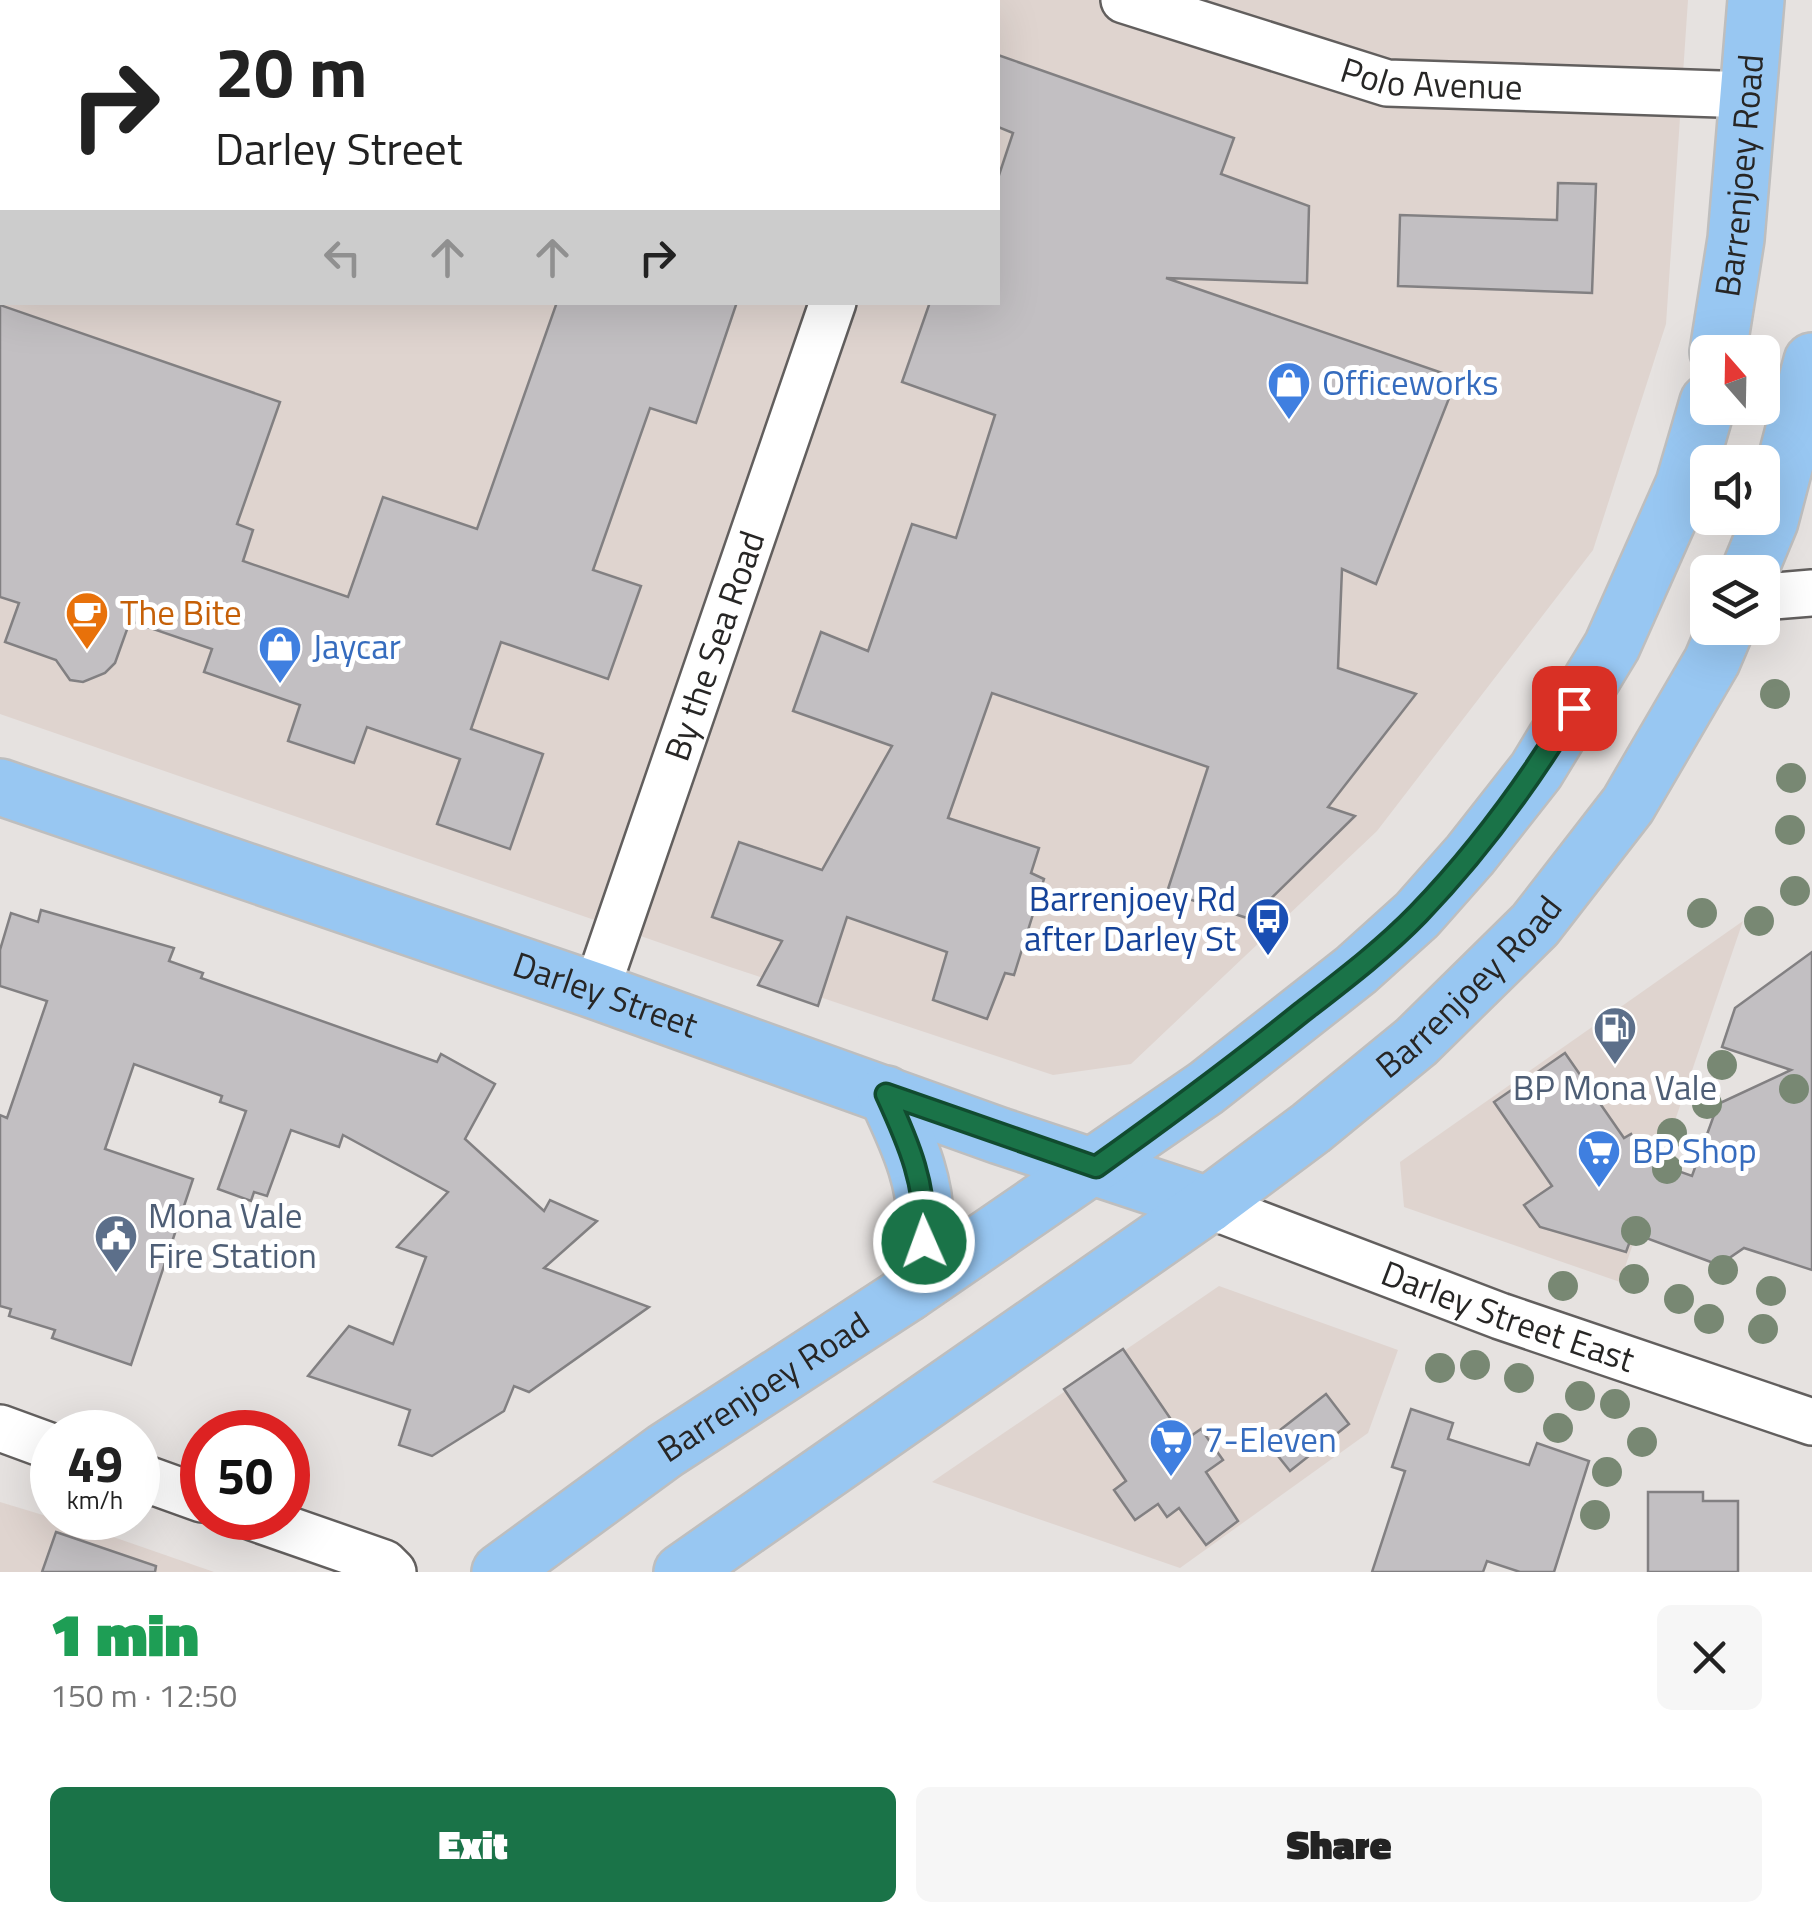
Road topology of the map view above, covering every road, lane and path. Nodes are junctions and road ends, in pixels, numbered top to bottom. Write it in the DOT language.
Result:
graph roads {
  1 [pos="1124,0"];
  2 [pos="1756,0"];
  3 [pos="1750,95"];
  4 [pos="832,305"];
  5 [pos="1721,335"];
  6 [pos="1812,361"];
  7 [pos="1701,425"];
  8 [pos="1756,555"];
  9 [pos="1812,593"];
  10 [pos="1780,595"];
  11 [pos="1719,645"];
  12 [pos="0,787"];
  13 [pos="596,990"];
  14 [pos="886,1094"];
  15 [pos="1096,1167"];
  16 [pos="1208,1205"];
  17 [pos="908,1293"];
  18 [pos="1812,1422"];
  19 [pos="0,1428"];
  20 [pos="30,1439"];
  21 [pos="310,1537"];
  22 [pos="393,1572"];
  23 [pos="500,1572"];
  24 [pos="682,1572"];
  1 -- 3 [label="street, Polo Avenue"];
  2 -- 3 [label="main road, Barrenjoey Road"];
  3 -- 5 [label="main road, Barrenjoey Road"];
  4 -- 13 [label="street, By the Sea Road"];
  6 -- 8 [label="main road"];
  7 -- 15 [label="main road, Barrenjoey Road"];
  9 -- 10 [label="street"];
  11 -- 16 [label="main road, Barrenjoey Road"];
  12 -- 13 [label="main road, Darley Street"];
  13 -- 14 [label="main road, Darley Street"];
  14 -- 15 [label="main road, Darley Street"];
  14 -- 17 [label="main road"];
  15 -- 16 [label="main road, Darley Street"];
  15 -- 17 [label="main road, Barrenjoey Road"];
  16 -- 18 [label="street, Darley Street East"];
  16 -- 24 [label="main road, Barrenjoey Road"];
  17 -- 23 [label="main road, Barrenjoey Road"];
  19 -- 20 [label="street"];
  21 -- 22 [label="street"];
}
